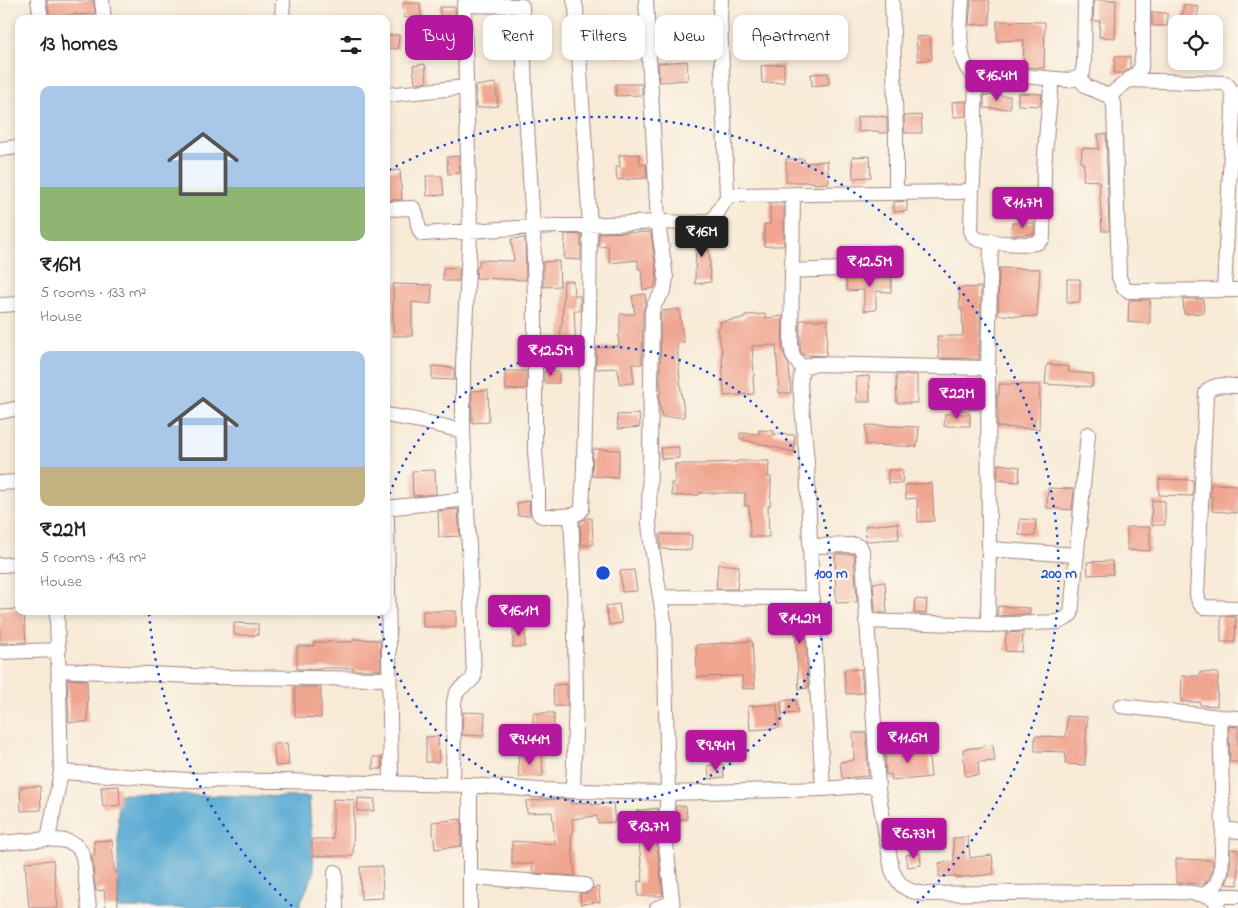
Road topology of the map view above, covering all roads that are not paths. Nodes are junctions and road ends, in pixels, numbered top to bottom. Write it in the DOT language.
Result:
graph roads {
  1 [pos="38,0"];
  2 [pos="102,0"];
  3 [pos="283,0"];
  4 [pos="574,0"];
  5 [pos="646,0"];
  6 [pos="721,0"];
  7 [pos="892,0"];
  8 [pos="962,0"];
  9 [pos="1085,0"];
  10 [pos="1143,0"];
  11 [pos="492,2"];
  12 [pos="40,15"];
  13 [pos="104,15"];
  14 [pos="282,15"];
  15 [pos="976,78"];
  16 [pos="1079,78"];
  17 [pos="1052,79"];
  18 [pos="1128,80"];
  19 [pos="1233,85"];
  20 [pos="466,87"];
  21 [pos="390,95"];
  22 [pos="1109,96"];
  23 [pos="15,147"];
  24 [pos="0,149"];
  25 [pos="972,189"];
  26 [pos="896,192"];
  27 [pos="793,194"];
  28 [pos="727,197"];
  29 [pos="390,209"];
  30 [pos="658,222"];
  31 [pos="590,226"];
  32 [pos="533,227"];
  33 [pos="470,232"];
  34 [pos="991,241"];
  35 [pos="887,266"];
  36 [pos="792,271"];
  37 [pos="1231,290"];
  38 [pos="15,304"];
  39 [pos="0,305"];
  40 [pos="802,368"];
  41 [pos="988,368"];
  42 [pos="1238,386"];
  43 [pos="15,409"];
  44 [pos="0,412"];
  45 [pos="390,416"];
  46 [pos="463,431"];
  47 [pos="1088,434"];
  48 [pos="15,482"];
  49 [pos="0,484"];
  50 [pos="467,499"];
  51 [pos="390,508"];
  52 [pos="571,515"];
  53 [pos="811,546"];
  54 [pos="989,549"];
  55 [pos="1077,555"];
  56 [pos="0,564"];
  57 [pos="15,564"];
  58 [pos="660,597"];
  59 [pos="812,598"];
  60 [pos="1238,608"];
  61 [pos="57,615"];
  62 [pos="387,615"];
  63 [pos="866,621"];
  64 [pos="988,625"];
  65 [pos="59,650"];
  66 [pos="0,652"];
  67 [pos="60,670"];
  68 [pos="389,679"];
  69 [pos="1121,706"];
  70 [pos="1220,718"];
  71 [pos="1238,718"];
  72 [pos="62,772"];
  73 [pos="391,783"];
  74 [pos="453,784"];
  75 [pos="470,785"];
  76 [pos="823,789"];
  77 [pos="878,790"];
  78 [pos="573,791"];
  79 [pos="668,792"];
  80 [pos="1223,829"];
  81 [pos="1238,831"];
  82 [pos="48,839"];
  83 [pos="0,842"];
  84 [pos="335,872"];
  85 [pos="470,877"];
  86 [pos="585,885"];
  87 [pos="1238,896"];
  88 [pos="1212,900"];
  89 [pos="672,906"];
  90 [pos="89,908"];
  91 [pos="336,908"];
  92 [pos="470,908"];
  93 [pos="657,908"];
  1 -- 12 [label="street"];
  2 -- 13 [label="street"];
  3 -- 14 [label="street"];
  4 -- 31 [label="street"];
  5 -- 30 [label="street"];
  6 -- 28 [label="street"];
  7 -- 26 [label="street"];
  8 -- 15 [label="street"];
  9 -- 16 [label="street"];
  10 -- 18 [label="street"];
  11 -- 20 [label="street"];
  11 -- 32 [label="street"];
  15 -- 17 [label="street"];
  15 -- 25 [label="street"];
  16 -- 17 [label="street"];
  16 -- 22 [label="street"];
  17 -- 34 [label="street"];
  18 -- 19 [label="street"];
  18 -- 22 [label="street"];
  19 -- 37 [label="street"];
  20 -- 21 [label="street"];
  20 -- 33 [label="street"];
  22 -- 37 [label="street"];
  23 -- 24 [label="street"];
  25 -- 26 [label="street"];
  25 -- 34 [label="street"];
  26 -- 27 [label="street"];
  27 -- 28 [label="street"];
  27 -- 36 [label="street"];
  28 -- 30 [label="street"];
  29 -- 33 [label="street"];
  30 -- 31 [label="street"];
  30 -- 58 [label="street"];
  31 -- 32 [label="street"];
  31 -- 52 [label="street"];
  32 -- 33 [label="street"];
  32 -- 52 [label="street"];
  33 -- 46 [label="street"];
  34 -- 41 [label="street"];
  35 -- 36 [label="street"];
  36 -- 40 [label="street"];
  38 -- 39 [label="street"];
  40 -- 41 [label="street"];
  40 -- 53 [label="street"];
  41 -- 54 [label="street"];
  42 -- 60 [label="street"];
  43 -- 44 [label="street"];
  45 -- 46 [label="street"];
  46 -- 50 [label="street"];
  47 -- 55 [label="street"];
  48 -- 49 [label="street"];
  50 -- 51 [label="street"];
  50 -- 74 [label="street"];
  52 -- 78 [label="street"];
  53 -- 59 [label="street"];
  53 -- 63 [label="street"];
  54 -- 55 [label="street"];
  54 -- 64 [label="street"];
  55 -- 64 [label="street"];
  56 -- 57 [label="street"];
  58 -- 59 [label="street"];
  58 -- 79 [label="street"];
  59 -- 76 [label="street"];
  61 -- 65 [label="street"];
  62 -- 68 [label="street"];
  63 -- 64 [label="street"];
  63 -- 77 [label="street"];
  65 -- 66 [label="street"];
  65 -- 67 [label="street"];
  67 -- 68 [label="street"];
  67 -- 72 [label="street"];
  68 -- 73 [label="street"];
  69 -- 70 [label="street"];
  70 -- 71 [label="street"];
  70 -- 80 [label="street"];
  72 -- 73 [label="street"];
  72 -- 82 [label="street"];
  73 -- 74 [label="street"];
  74 -- 75 [label="street"];
  75 -- 78 [label="street"];
  75 -- 85 [label="street"];
  76 -- 77 [label="street"];
  76 -- 79 [label="street"];
  77 -- 88 [label="street"];
  78 -- 79 [label="street"];
  79 -- 89 [label="street"];
  80 -- 81 [label="street"];
  80 -- 88 [label="street"];
  82 -- 83 [label="street"];
  82 -- 90 [label="street"];
  84 -- 91 [label="street"];
  85 -- 86 [label="street"];
  85 -- 92 [label="street"];
  87 -- 88 [label="street"];
  89 -- 93 [label="street"];
}
